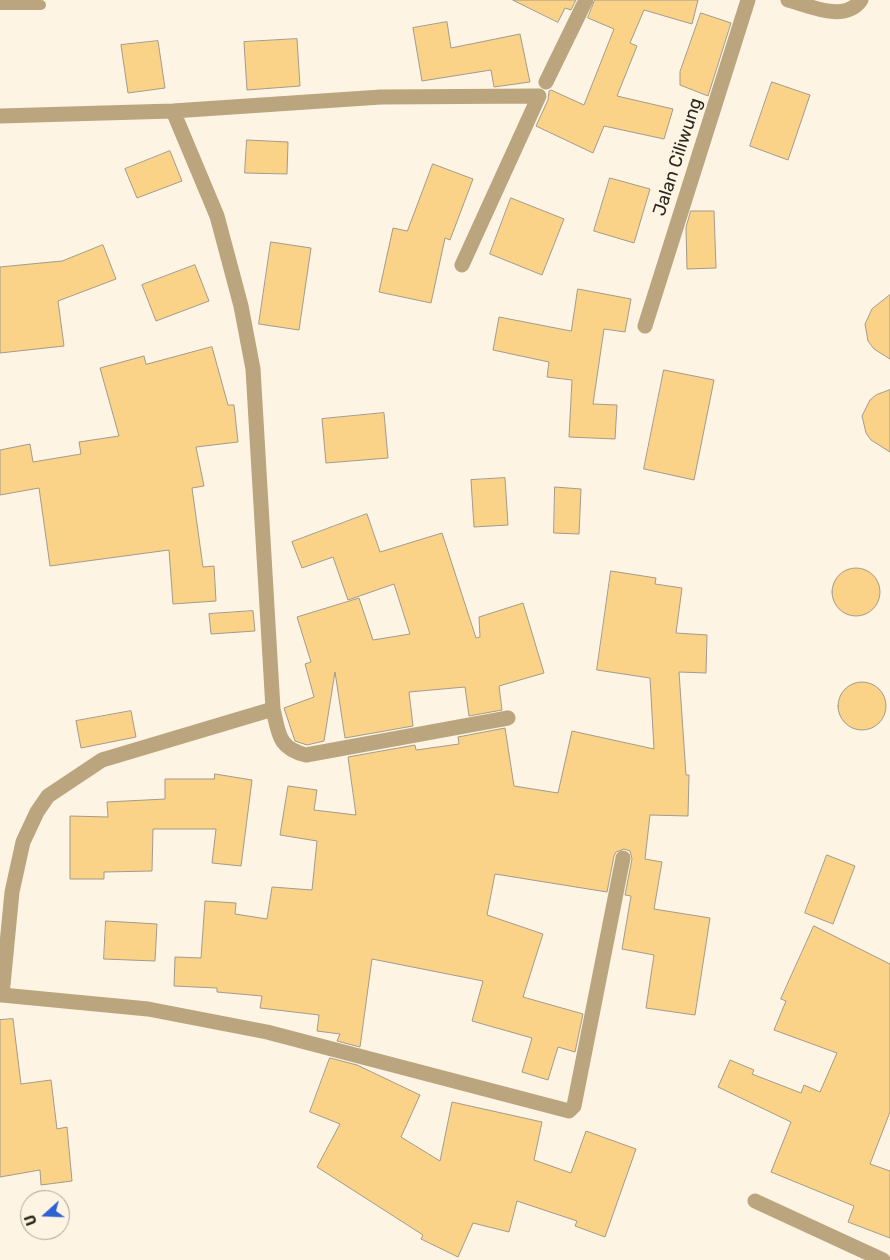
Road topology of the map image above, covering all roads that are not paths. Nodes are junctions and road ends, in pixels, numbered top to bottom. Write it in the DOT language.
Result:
graph roads {
  1 [pos="586,0"];
  2 [pos="748,0"];
  3 [pos="788,0"];
  4 [pos="861,0"];
  5 [pos="0,5"];
  6 [pos="41,5"];
  7 [pos="546,82"];
  8 [pos="173,111"];
  9 [pos="0,116"];
  10 [pos="462,264"];
  11 [pos="645,326"];
  12 [pos="273,709"];
  13 [pos="508,718"];
  14 [pos="623,858"];
  15 [pos="1,995"];
  16 [pos="755,1201"];
  17 [pos="883,1260"];
  1 -- 7 [label="street"];
  2 -- 11 [label="street, Jalan Ciliwung"];
  3 -- 4 [label="street"];
  5 -- 6 [label="lane"];
  8 -- 9 [label="street"];
  8 -- 10 [label="street"];
  8 -- 12 [label="street"];
  12 -- 13 [label="street"];
  12 -- 15 [label="street"];
  14 -- 15 [label="street"];
  16 -- 17 [label="street"];
}
